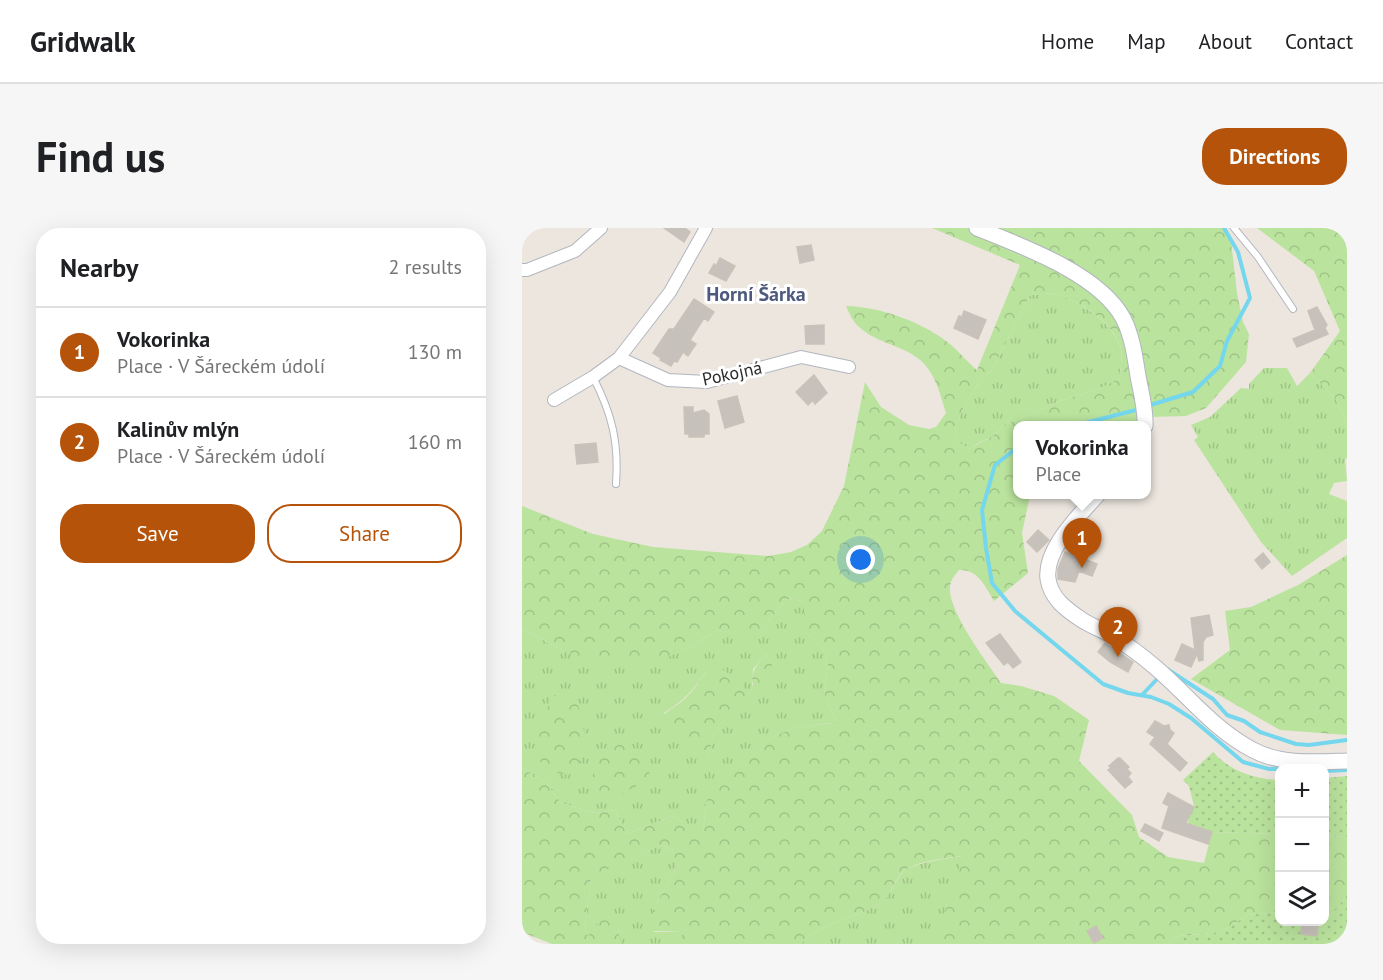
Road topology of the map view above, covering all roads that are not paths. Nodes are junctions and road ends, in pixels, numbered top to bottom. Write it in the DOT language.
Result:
graph roads {
  1 [pos="601,228"];
  2 [pos="706,228"];
  3 [pos="977,228"];
  4 [pos="1234,228"];
  5 [pos="522,270"];
  6 [pos="1293,309"];
  7 [pos="619,358"];
  8 [pos="849,367"];
  9 [pos="593,377"];
  10 [pos="554,400"];
  11 [pos="1145,419"];
  12 [pos="616,484"];
  13 [pos="1095,499"];
  14 [pos="1347,761"];
  1 -- 5 [label="street"];
  2 -- 7 [label="street"];
  3 -- 11 [label="street"];
  4 -- 6 [label="lane"];
  7 -- 8 [label="street, Pokojná"];
  7 -- 9 [label="street"];
  9 -- 10 [label="street"];
  9 -- 12 [label="lane"];
  13 -- 14 [label="street"];
}
